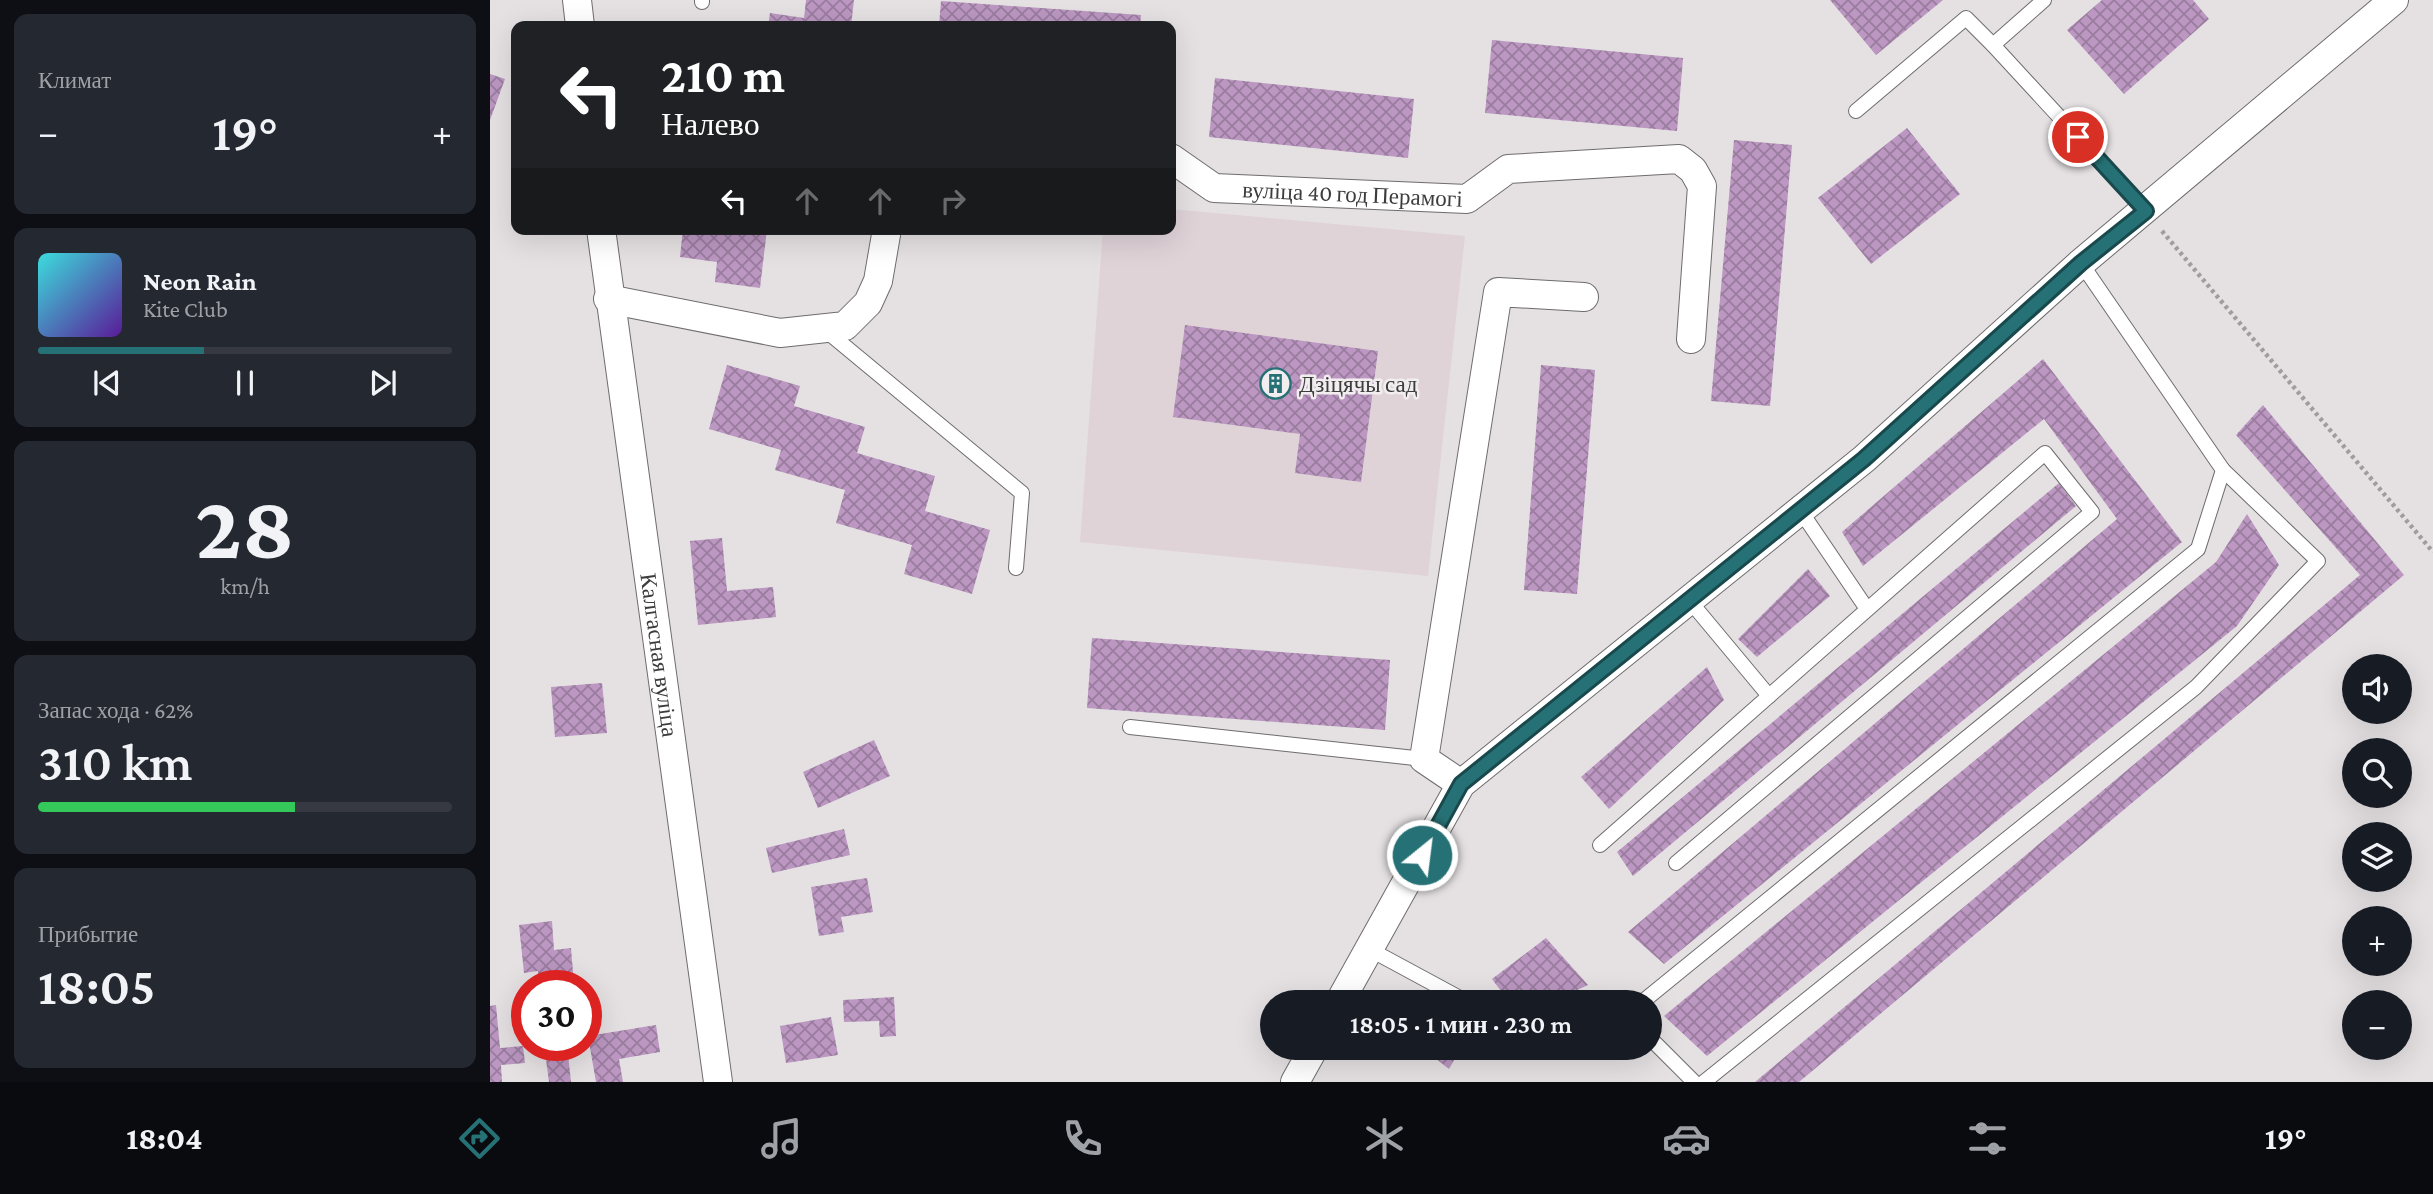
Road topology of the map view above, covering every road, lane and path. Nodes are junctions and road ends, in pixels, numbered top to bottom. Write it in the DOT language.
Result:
graph roads {
  1 [pos="577,0"];
  2 [pos="2043,0"];
  3 [pos="2394,0"];
  4 [pos="579,21"];
  5 [pos="1993,45"];
  6 [pos="1856,111"];
  7 [pos="1176,161"];
  8 [pos="2146,211"];
  9 [pos="602,235"];
  10 [pos="886,235"];
  11 [pos="2081,263"];
  12 [pos="1584,297"];
  13 [pos="608,299"];
  14 [pos="823,328"];
  15 [pos="1691,339"];
  16 [pos="2222,470"];
  17 [pos="1800,510"];
  18 [pos="2433,552"];
  19 [pos="1016,568"];
  20 [pos="1689,600"];
  21 [pos="1867,609"];
  22 [pos="1769,696"];
  23 [pos="1130,727"];
  24 [pos="1424,759"];
  25 [pos="1461,784"];
  26 [pos="1600,845"];
  27 [pos="1676,863"];
  28 [pos="1369,949"];
  29 [pos="1346,990"];
  30 [pos="1445,990"];
  31 [pos="1658,990"];
  32 [pos="1662,1050"];
  33 [pos="1308,1060"];
  34 [pos="718,1082"];
  35 [pos="1296,1082"];
  36 [pos="1695,1082"];
  37 [pos="1704,1082"];
  1 -- 4 [label="street"];
  2 -- 5 [label="lane"];
  3 -- 8 [label="street"];
  5 -- 6 [label="lane"];
  5 -- 8 [label="lane"];
  7 -- 15 [label="street, вуліца 40 год Перамогі"];
  8 -- 11 [label="street"];
  8 -- 18 [label="path"];
  9 -- 13 [label="street, Калгасная вуліца"];
  10 -- 14 [label="street"];
  11 -- 16 [label="lane"];
  11 -- 17 [label="street"];
  12 -- 24 [label="street"];
  13 -- 14 [label="street"];
  13 -- 34 [label="street, Калгасная вуліца"];
  14 -- 19 [label="lane"];
  16 -- 31 [label="lane"];
  16 -- 37 [label="lane"];
  17 -- 20 [label="street"];
  17 -- 21 [label="lane"];
  20 -- 22 [label="lane"];
  20 -- 25 [label="street"];
  21 -- 22 [label="lane"];
  21 -- 27 [label="lane"];
  22 -- 26 [label="lane"];
  23 -- 24 [label="lane"];
  24 -- 25 [label="street"];
  25 -- 28 [label="street"];
  28 -- 29 [label="street"];
  28 -- 30 [label="lane"];
  32 -- 36 [label="lane"];
  33 -- 35 [label="street"];
}
